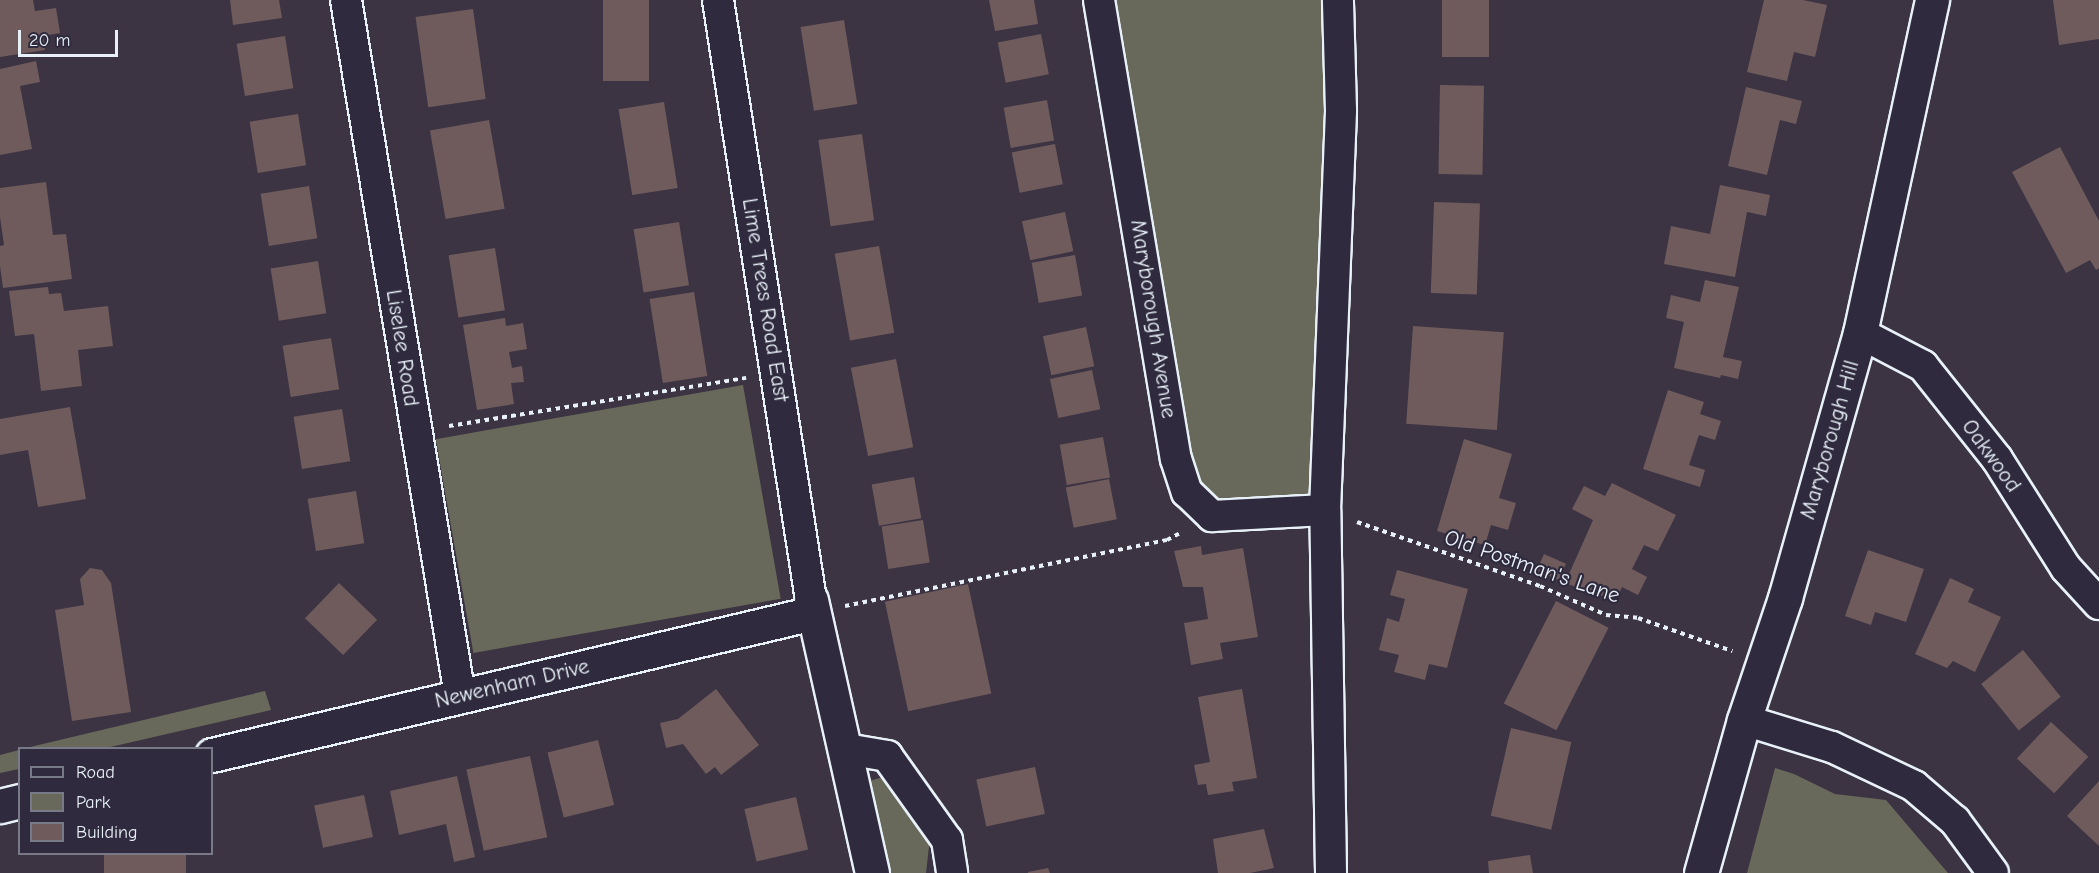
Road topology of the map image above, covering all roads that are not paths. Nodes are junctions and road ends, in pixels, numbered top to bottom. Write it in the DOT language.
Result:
graph roads {
  1 [pos="346,0"];
  2 [pos="718,0"];
  3 [pos="1100,0"];
  4 [pos="1338,0"];
  5 [pos="1932,0"];
  6 [pos="1860,333"];
  7 [pos="1324,510"];
  8 [pos="2099,604"];
  9 [pos="812,606"];
  10 [pos="460,696"];
  11 [pos="1744,720"];
  12 [pos="846,749"];
  13 [pos="213,755"];
  14 [pos="18,802"];
  15 [pos="0,806"];
  16 [pos="872,873"];
  17 [pos="952,873"];
  18 [pos="1331,873"];
  19 [pos="1701,873"];
  20 [pos="1993,873"];
  1 -- 10 [label="street, Liselee Road"];
  2 -- 9 [label="street, Lime Trees Road East"];
  3 -- 7 [label="street, Maryborough Avenue"];
  4 -- 7 [label="street"];
  5 -- 6 [label="street, Maryborough Hill"];
  6 -- 8 [label="street, Oakwood"];
  6 -- 11 [label="street, Maryborough Hill"];
  7 -- 18 [label="street"];
  9 -- 10 [label="street, Newenham Drive"];
  9 -- 12 [label="street"];
  10 -- 13 [label="street, Newenham Drive"];
  11 -- 19 [label="street, Maryborough Hill"];
  11 -- 20 [label="street"];
  12 -- 16 [label="street"];
  12 -- 17 [label="street"];
  14 -- 15 [label="street"];
}
